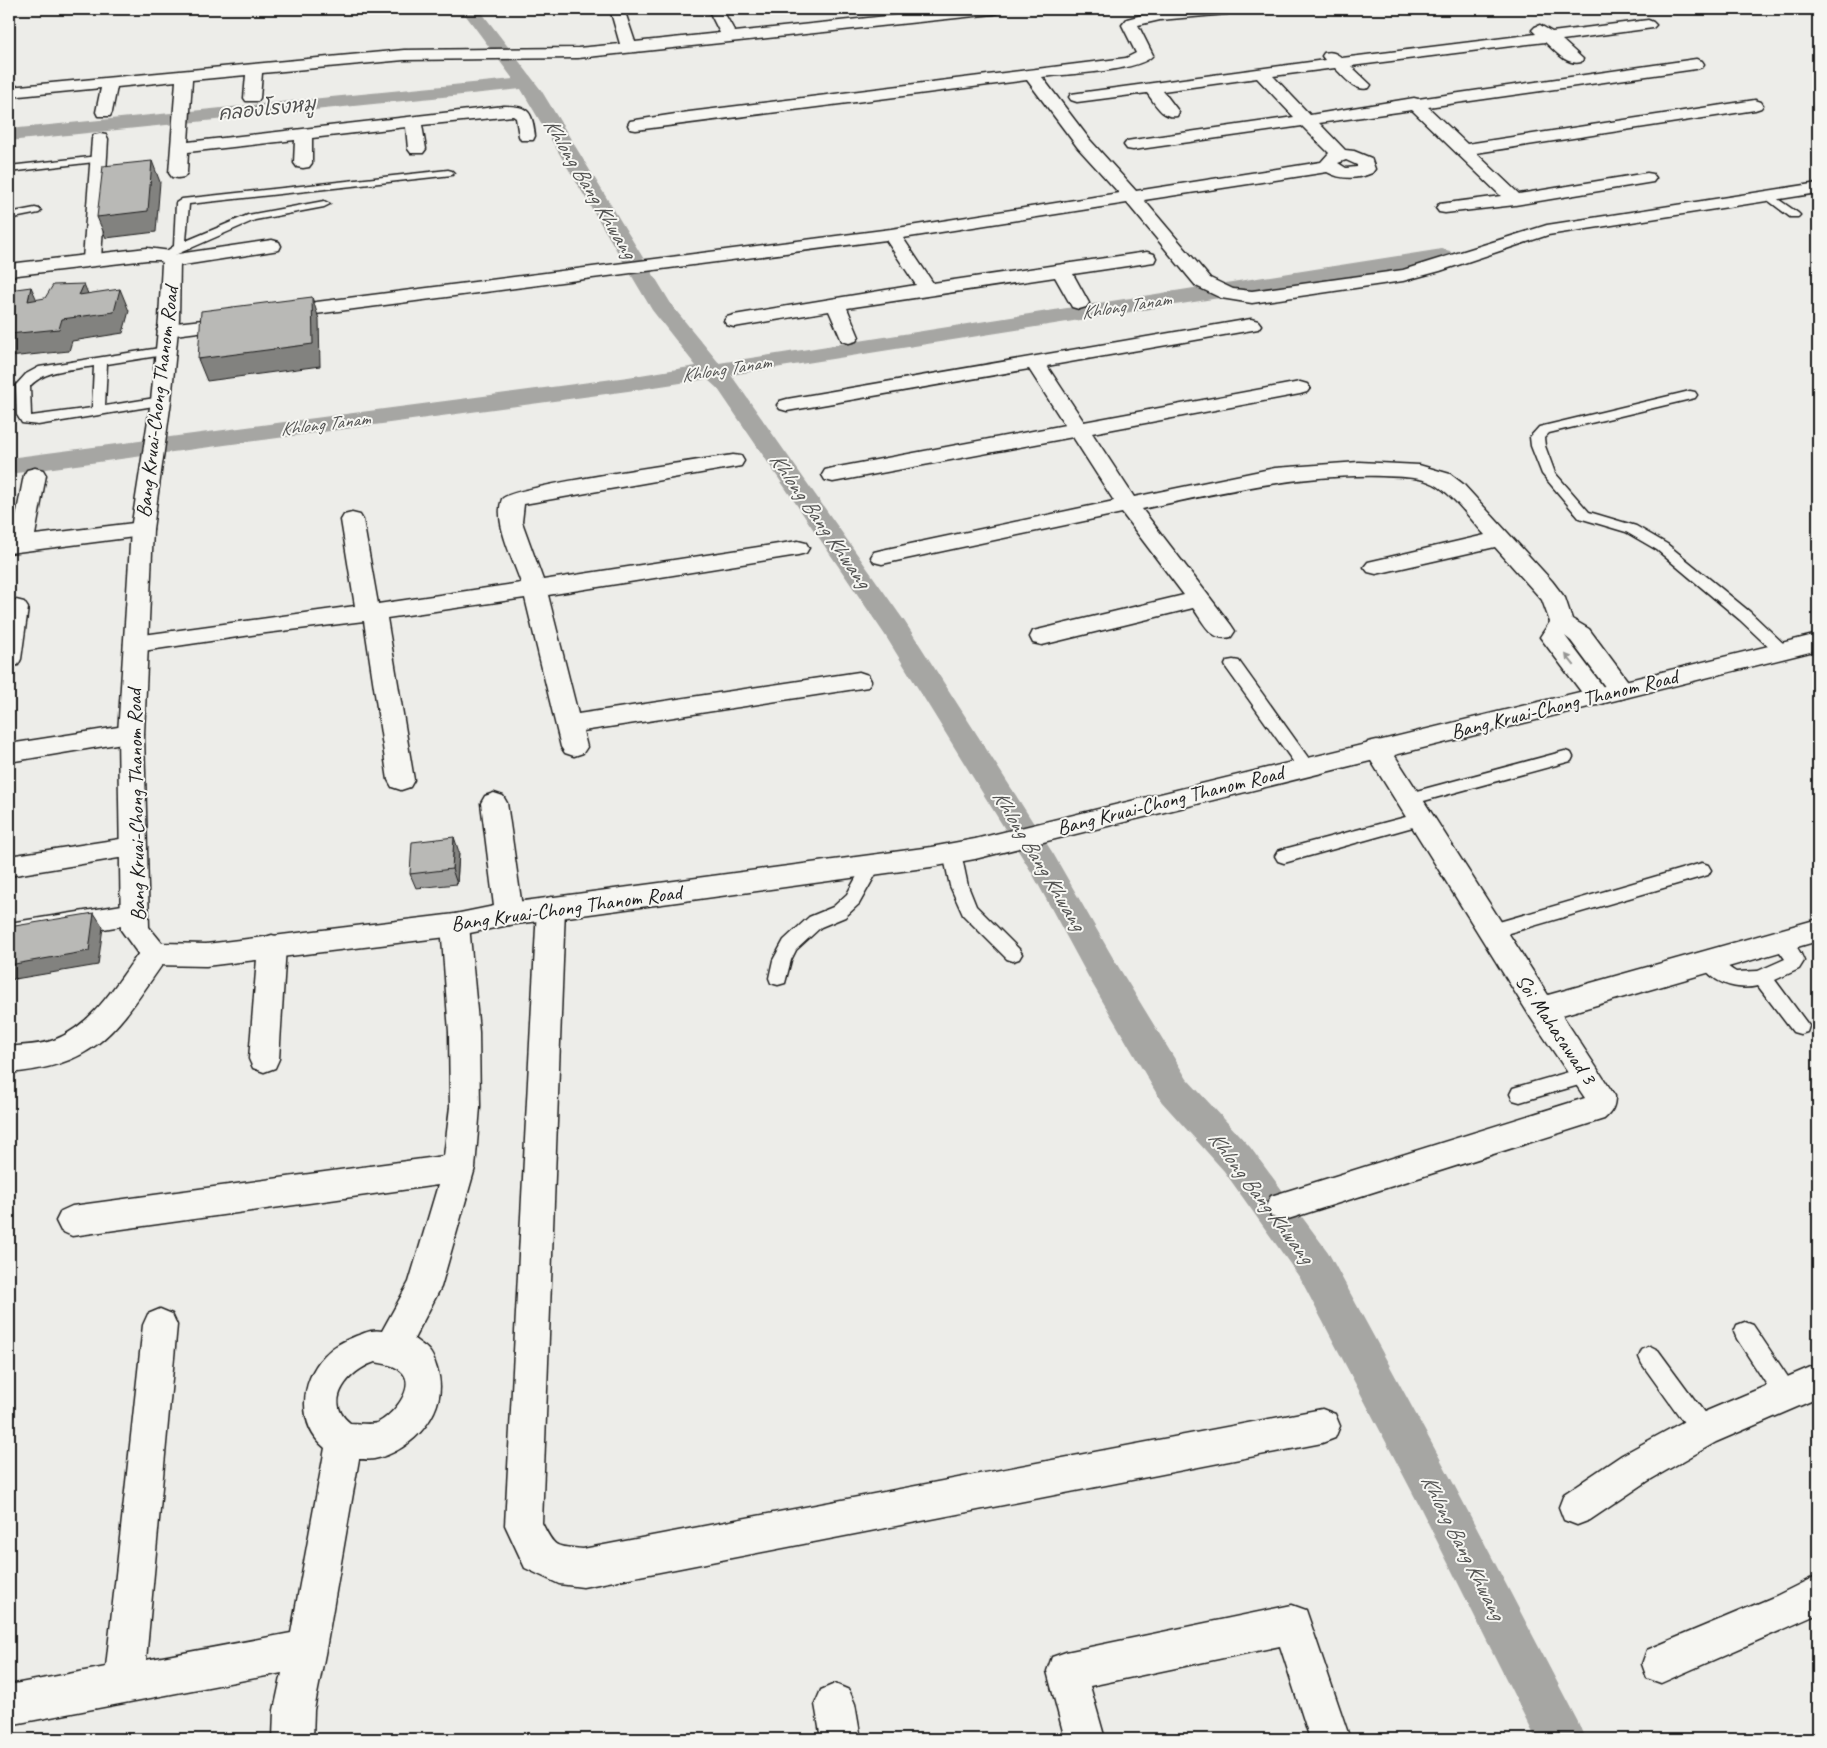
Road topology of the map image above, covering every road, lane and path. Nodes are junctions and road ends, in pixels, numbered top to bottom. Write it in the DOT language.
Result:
graph roads {
  1 [pos="617,9"];
  2 [pos="715,9"];
  3 [pos="994,9"];
  4 [pos="1228,9"];
  5 [pos="910,13"];
  6 [pos="1526,21"];
  7 [pos="1648,25"];
  8 [pos="1425,34"];
  9 [pos="730,37"];
  10 [pos="1550,37"];
  11 [pos="629,47"];
  12 [pos="1323,50"];
  13 [pos="1450,50"];
  14 [pos="1232,58"];
  15 [pos="1575,58"];
  16 [pos="1340,62"];
  17 [pos="1463,63"];
  18 [pos="1696,64"];
  19 [pos="254,68"];
  20 [pos="1031,74"];
  21 [pos="184,75"];
  22 [pos="1256,75"];
  23 [pos="110,82"];
  24 [pos="1363,85"];
  25 [pos="1152,88"];
  26 [pos="9,92"];
  27 [pos="1077,97"];
  28 [pos="252,98"];
  29 [pos="1414,103"];
  30 [pos="1755,105"];
  31 [pos="104,112"];
  32 [pos="1171,112"];
  33 [pos="1308,120"];
  34 [pos="413,121"];
  35 [pos="636,125"];
  36 [pos="304,133"];
  37 [pos="527,136"];
  38 [pos="100,139"];
  39 [pos="1133,144"];
  40 [pos="180,148"];
  41 [pos="417,149"];
  42 [pos="1461,150"];
  43 [pos="98,159"];
  44 [pos="303,163"];
  45 [pos="9,169"];
  46 [pos="178,173"];
  47 [pos="448,173"];
  48 [pos="1647,178"];
  49 [pos="1818,188"];
  50 [pos="1770,196"];
  51 [pos="1132,197"];
  52 [pos="1515,200"];
  53 [pos="324,204"];
  54 [pos="1445,208"];
  55 [pos="35,211"];
  56 [pos="9,216"];
  57 [pos="1794,216"];
  58 [pos="891,234"];
  59 [pos="272,246"];
  60 [pos="172,254"];
  61 [pos="1147,258"];
  62 [pos="92,260"];
  63 [pos="9,270"];
  64 [pos="1061,270"];
  65 [pos="928,289"];
  66 [pos="1079,303"];
  67 [pos="836,304"];
  68 [pos="734,321"];
  69 [pos="168,324"];
  70 [pos="1251,325"];
  71 [pos="849,336"];
  72 [pos="166,351"];
  73 [pos="101,361"];
  74 [pos="1035,363"];
  75 [pos="1300,388"];
  76 [pos="1690,395"];
  77 [pos="161,401"];
  78 [pos="788,405"];
  79 [pos="98,411"];
  80 [pos="1079,428"];
  81 [pos="733,461"];
  82 [pos="833,474"];
  83 [pos="35,475"];
  84 [pos="1128,505"];
  85 [pos="352,520"];
  86 [pos="142,529"];
  87 [pos="1499,539"];
  88 [pos="15,546"];
  89 [pos="798,548"];
  90 [pos="882,557"];
  91 [pos="1376,567"];
  92 [pos="535,590"];
  93 [pos="1199,599"];
  94 [pos="16,608"];
  95 [pos="371,613"];
  96 [pos="1223,631"];
  97 [pos="1042,637"];
  98 [pos="1818,642"];
  99 [pos="136,644"];
  100 [pos="1782,650"];
  101 [pos="9,659"];
  102 [pos="1233,665"];
  103 [pos="859,681"];
  104 [pos="1610,693"];
  105 [pos="131,734"];
  106 [pos="1377,750"];
  107 [pos="9,753"];
  108 [pos="1565,757"];
  109 [pos="1306,767"];
  110 [pos="400,780"];
  111 [pos="494,803"];
  112 [pos="1415,809"];
  113 [pos="133,847"];
  114 [pos="963,851"];
  115 [pos="1284,856"];
  116 [pos="872,865"];
  117 [pos="9,866"];
  118 [pos="1702,870"];
  119 [pos="551,908"];
  120 [pos="135,914"];
  121 [pos="509,914"];
  122 [pos="455,925"];
  123 [pos="1818,930"];
  124 [pos="1492,931"];
  125 [pos="9,934"];
  126 [pos="1781,940"];
  127 [pos="272,946"];
  128 [pos="154,954"];
  129 [pos="1013,954"];
  130 [pos="1709,961"];
  131 [pos="778,978"];
  132 [pos="1762,978"];
  133 [pos="1541,1009"];
  134 [pos="1800,1026"];
  135 [pos="264,1059"];
  136 [pos="9,1060"];
  137 [pos="1586,1075"];
  138 [pos="1520,1094"];
  139 [pos="459,1168"];
  140 [pos="1282,1206"];
  141 [pos="72,1221"];
  142 [pos="160,1325"];
  143 [pos="1745,1332"];
  144 [pos="392,1346"];
  145 [pos="1650,1358"];
  146 [pos="1818,1381"];
  147 [pos="1786,1394"];
  148 [pos="1322,1426"];
  149 [pos="1703,1430"];
  150 [pos="344,1440"];
  151 [pos="1577,1507"];
  152 [pos="1818,1594"];
  153 [pos="307,1649"];
  154 [pos="1661,1664"];
  155 [pos="124,1684"];
  156 [pos="9,1705"];
  157 [pos="293,1739"];
  158 [pos="1084,1739"];
  159 [pos="1330,1739"];
  1 -- 11 [label="street"];
  2 -- 9 [label="street"];
  3 -- 5 [label="street"];
  4 -- 20 [label="street"];
  5 -- 9 [label="street"];
  6 -- 10 [label="street"];
  7 -- 10 [label="street"];
  8 -- 13 [label="street"];
  9 -- 11 [label="street"];
  10 -- 13 [label="street"];
  10 -- 15 [label="street"];
  11 -- 19 [label="street"];
  12 -- 16 [label="street"];
  13 -- 16 [label="street"];
  13 -- 17 [label="street"];
  14 -- 22 [label="street"];
  16 -- 22 [label="street"];
  16 -- 24 [label="street"];
  18 -- 29 [label="street"];
  19 -- 21 [label="street"];
  19 -- 28 [label="street"];
  20 -- 35 [label="street"];
  20 -- 51 [label="street"];
  21 -- 23 [label="street"];
  21 -- 40 [label="street"];
  22 -- 25 [label="street"];
  22 -- 33 [label="street"];
  23 -- 26 [label="street"];
  23 -- 31 [label="street"];
  25 -- 27 [label="street"];
  25 -- 32 [label="street"];
  29 -- 33 [label="street"];
  29 -- 42 [label="street"];
  30 -- 42 [label="street"];
  33 -- 39 [label="street"];
  33 -- 51 [label="street"];
  34 -- 36 [label="street"];
  34 -- 37 [label="street"];
  34 -- 41 [label="street"];
  36 -- 40 [label="street"];
  36 -- 44 [label="street"];
  38 -- 43 [label="street"];
  40 -- 46 [label="street"];
  42 -- 52 [label="street"];
  43 -- 45 [label="lane"];
  43 -- 62 [label="street"];
  47 -- 60 [label="lane"];
  48 -- 52 [label="street"];
  49 -- 50 [label="street"];
  50 -- 51 [label="street"];
  50 -- 57 [label="lane"];
  51 -- 58 [label="street"];
  52 -- 54 [label="street"];
  53 -- 60 [label="lane"];
  55 -- 56 [label="lane"];
  58 -- 65 [label="street"];
  58 -- 69 [label="street"];
  59 -- 60 [label="street"];
  60 -- 62 [label="street, Bang Kruai-Chong Thanom Road"];
  60 -- 69 [label="street, Bang Kruai-Chong Thanom Road"];
  61 -- 64 [label="street"];
  62 -- 63 [label="street, Bang Kruai-Chong Thanom Road"];
  64 -- 65 [label="street"];
  64 -- 66 [label="street"];
  65 -- 67 [label="street"];
  67 -- 68 [label="street"];
  67 -- 71 [label="street"];
  69 -- 72 [label="street, Bang Kruai-Chong Thanom Road"];
  70 -- 74 [label="street"];
  72 -- 73 [label="lane"];
  72 -- 77 [label="street, Bang Kruai-Chong Thanom Road"];
  73 -- 79 [label="lane"];
  73 -- 79 [label="lane"];
  74 -- 78 [label="street"];
  74 -- 80 [label="street"];
  75 -- 80 [label="street"];
  76 -- 100 [label="lane"];
  77 -- 79 [label="lane"];
  77 -- 86 [label="street, Bang Kruai-Chong Thanom Road"];
  80 -- 82 [label="street"];
  80 -- 84 [label="street"];
  81 -- 92 [label="street"];
  83 -- 88 [label="street"];
  84 -- 87 [label="street"];
  84 -- 90 [label="street"];
  84 -- 93 [label="street"];
  85 -- 95 [label="street"];
  86 -- 88 [label="street"];
  86 -- 99 [label="street, Bang Kruai-Chong Thanom Road"];
  87 -- 91 [label="street"];
  87 -- 104 [label="street"];
  89 -- 92 [label="street"];
  92 -- 95 [label="street"];
  92 -- 103 [label="street"];
  93 -- 96 [label="street"];
  93 -- 97 [label="street"];
  94 -- 101 [label="street"];
  95 -- 99 [label="street"];
  95 -- 110 [label="street"];
  98 -- 100 [label="street, Bang Kruai-Chong Thanom Road"];
  99 -- 105 [label="street, Bang Kruai-Chong Thanom Road"];
  100 -- 104 [label="street, Bang Kruai-Chong Thanom Road"];
  102 -- 109 [label="lane"];
  104 -- 106 [label="street, Bang Kruai-Chong Thanom Road"];
  105 -- 107 [label="street"];
  105 -- 113 [label="street, Bang Kruai-Chong Thanom Road"];
  106 -- 109 [label="street, Bang Kruai-Chong Thanom Road"];
  106 -- 112 [label="street, Soi Mahasawad 3"];
  108 -- 112 [label="lane"];
  109 -- 114 [label="street, Bang Kruai-Chong Thanom Road"];
  111 -- 121 [label="street"];
  112 -- 115 [label="lane"];
  112 -- 124 [label="street, Soi Mahasawad 3"];
  113 -- 117 [label="street"];
  113 -- 120 [label="street, Bang Kruai-Chong Thanom Road"];
  114 -- 116 [label="street, Bang Kruai-Chong Thanom Road"];
  114 -- 129 [label="lane"];
  116 -- 119 [label="street, Bang Kruai-Chong Thanom Road"];
  116 -- 131 [label="lane"];
  118 -- 124 [label="lane"];
  119 -- 121 [label="street, Bang Kruai-Chong Thanom Road"];
  119 -- 148 [label="street"];
  120 -- 125 [label="street"];
  120 -- 128 [label="street, Bang Kruai-Chong Thanom Road"];
  121 -- 122 [label="street, Bang Kruai-Chong Thanom Road"];
  122 -- 127 [label="street, Bang Kruai-Chong Thanom Road"];
  122 -- 139 [label="street"];
  123 -- 126 [label="street"];
  124 -- 133 [label="street, Soi Mahasawad 3"];
  126 -- 130 [label="street"];
  126 -- 132 [label="lane"];
  127 -- 128 [label="street, Bang Kruai-Chong Thanom Road"];
  127 -- 135 [label="street"];
  128 -- 136 [label="street"];
  130 -- 132 [label="lane"];
  130 -- 133 [label="street"];
  132 -- 134 [label="lane"];
  133 -- 137 [label="street, Soi Mahasawad 3"];
  137 -- 138 [label="lane"];
  137 -- 140 [label="street, Soi Mahasawad 3"];
  139 -- 141 [label="street"];
  139 -- 144 [label="street"];
  142 -- 155 [label="street"];
  143 -- 147 [label="lane"];
  144 -- 150 [label="street"];
  144 -- 150 [label="street"];
  145 -- 149 [label="lane"];
  146 -- 147 [label="street"];
  147 -- 149 [label="street"];
  149 -- 151 [label="street"];
  150 -- 153 [label="street"];
  152 -- 154 [label="street"];
  153 -- 155 [label="street"];
  153 -- 157 [label="street"];
  155 -- 156 [label="street"];
  158 -- 159 [label="street"];
}
